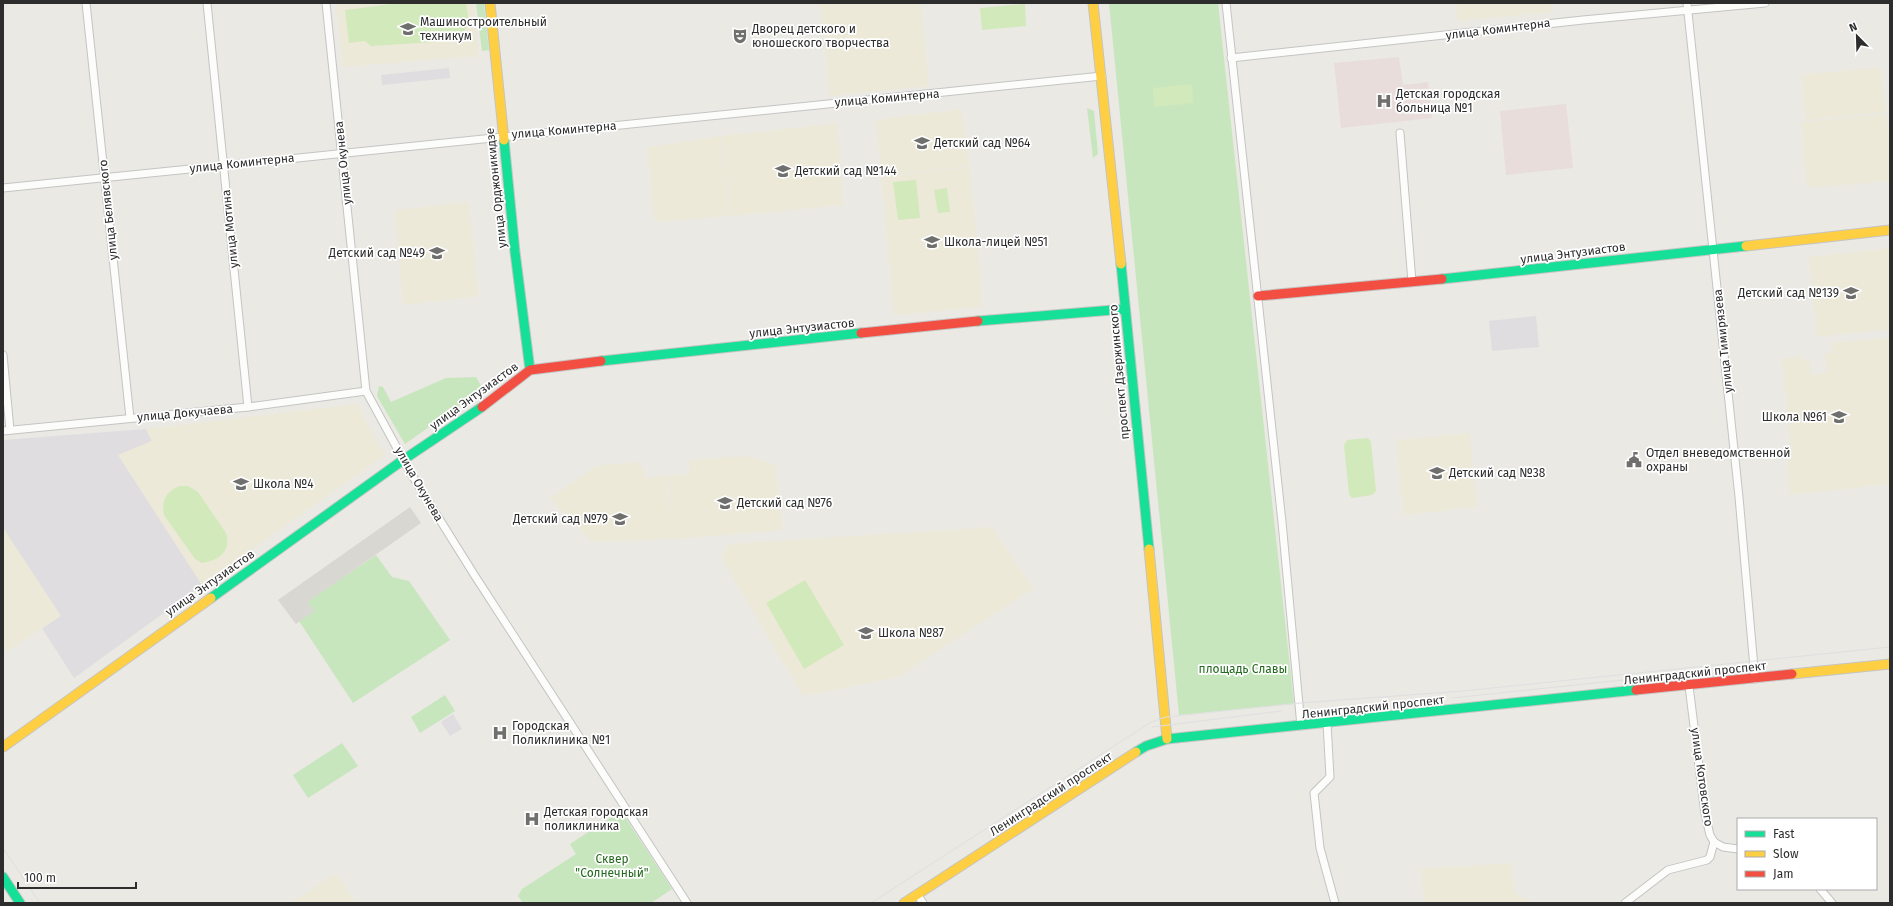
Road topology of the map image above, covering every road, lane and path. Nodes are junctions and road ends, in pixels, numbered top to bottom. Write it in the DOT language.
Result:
graph roads {
  1 [pos="86,3"];
  2 [pos="207,3"];
  3 [pos="326,3"];
  4 [pos="490,3"];
  5 [pos="1094,3"];
  6 [pos="1226,3"];
  7 [pos="1765,3"];
  8 [pos="1688,6"];
  9 [pos="1231,58"];
  10 [pos="1102,76"];
  11 [pos="1400,133"];
  12 [pos="503,136"];
  13 [pos="342,152"];
  14 [pos="224,165"];
  15 [pos="105,178"];
  16 [pos="3,188"];
  17 [pos="1890,230"];
  18 [pos="1713,249"];
  19 [pos="1412,282"];
  20 [pos="1258,296"];
  21 [pos="1125,310"];
  22 [pos="3,355"];
  23 [pos="530,370"];
  24 [pos="366,391"];
  25 [pos="248,407"];
  26 [pos="130,418"];
  27 [pos="7,430"];
  28 [pos="404,460"];
  29 [pos="1890,664"];
  30 [pos="1755,679"];
  31 [pos="1689,686"];
  32 [pos="1327,724"];
  33 [pos="1301,726"];
  34 [pos="1167,739"];
  35 [pos="3,747"];
  36 [pos="1714,842"];
  37 [pos="1737,849"];
  38 [pos="3,877"];
  39 [pos="1821,890"];
  40 [pos="917,894"];
  41 [pos="20,903"];
  42 [pos="687,903"];
  43 [pos="904,903"];
  44 [pos="923,903"];
  45 [pos="1334,903"];
  46 [pos="1625,903"];
  47 [pos="1832,903"];
  1 -- 15 [label="street, улица Белявского"];
  2 -- 14 [label="street, улица Мотина"];
  3 -- 13 [label="street, улица Окунева"];
  4 -- 12 [label="street, улица Орджоникидзе"];
  5 -- 10 [label="street, проспект Дзержинского"];
  6 -- 9 [label="street"];
  7 -- 8 [label="street, улица Коминтерна"];
  8 -- 9 [label="street, улица Коминтерна"];
  8 -- 18 [label="street, улица Тимирязева"];
  9 -- 20 [label="street"];
  10 -- 12 [label="street, улица Коминтерна"];
  10 -- 21 [label="street, проспект Дзержинского"];
  11 -- 19 [label="street"];
  12 -- 13 [label="street, улица Коминтерна"];
  12 -- 23 [label="street, улица Орджоникидзе"];
  13 -- 14 [label="street, улица Коминтерна"];
  13 -- 24 [label="street, улица Окунева"];
  14 -- 15 [label="street, улица Коминтерна"];
  14 -- 25 [label="street, улица Мотина"];
  15 -- 16 [label="street, улица Коминтерна"];
  15 -- 26 [label="street, улица Белявского"];
  17 -- 18 [label="street, улица Энтузиастов"];
  18 -- 19 [label="street, улица Энтузиастов"];
  18 -- 30 [label="street, улица Тимирязева"];
  19 -- 20 [label="street, улица Энтузиастов"];
  20 -- 33 [label="street"];
  21 -- 23 [label="street, улица Энтузиастов"];
  21 -- 34 [label="street, проспект Дзержинского"];
  22 -- 27 [label="street"];
  23 -- 28 [label="street, улица Энтузиастов"];
  24 -- 25 [label="street, улица Докучаева"];
  24 -- 28 [label="street, улица Окунева"];
  25 -- 26 [label="street, улица Докучаева"];
  26 -- 27 [label="street, улица Докучаева"];
  28 -- 35 [label="street, улица Энтузиастов"];
  28 -- 42 [label="street, улица Окунева"];
  29 -- 30 [label="street, Ленинградский проспект"];
  30 -- 31 [label="street, Ленинградский проспект"];
  31 -- 32 [label="street, Ленинградский проспект"];
  31 -- 36 [label="street, улица Котовского"];
  32 -- 33 [label="street, Ленинградский проспект"];
  32 -- 45 [label="street"];
  33 -- 34 [label="street, Ленинградский проспект"];
  34 -- 40 [label="street, Ленинградский проспект"];
  36 -- 37 [label="street, улица Котовского"];
  36 -- 46 [label="street"];
  38 -- 41 [label="street"];
  39 -- 47 [label="street"];
  40 -- 43 [label="street, Ленинградский проспект"];
  40 -- 44 [label="street"];
}
